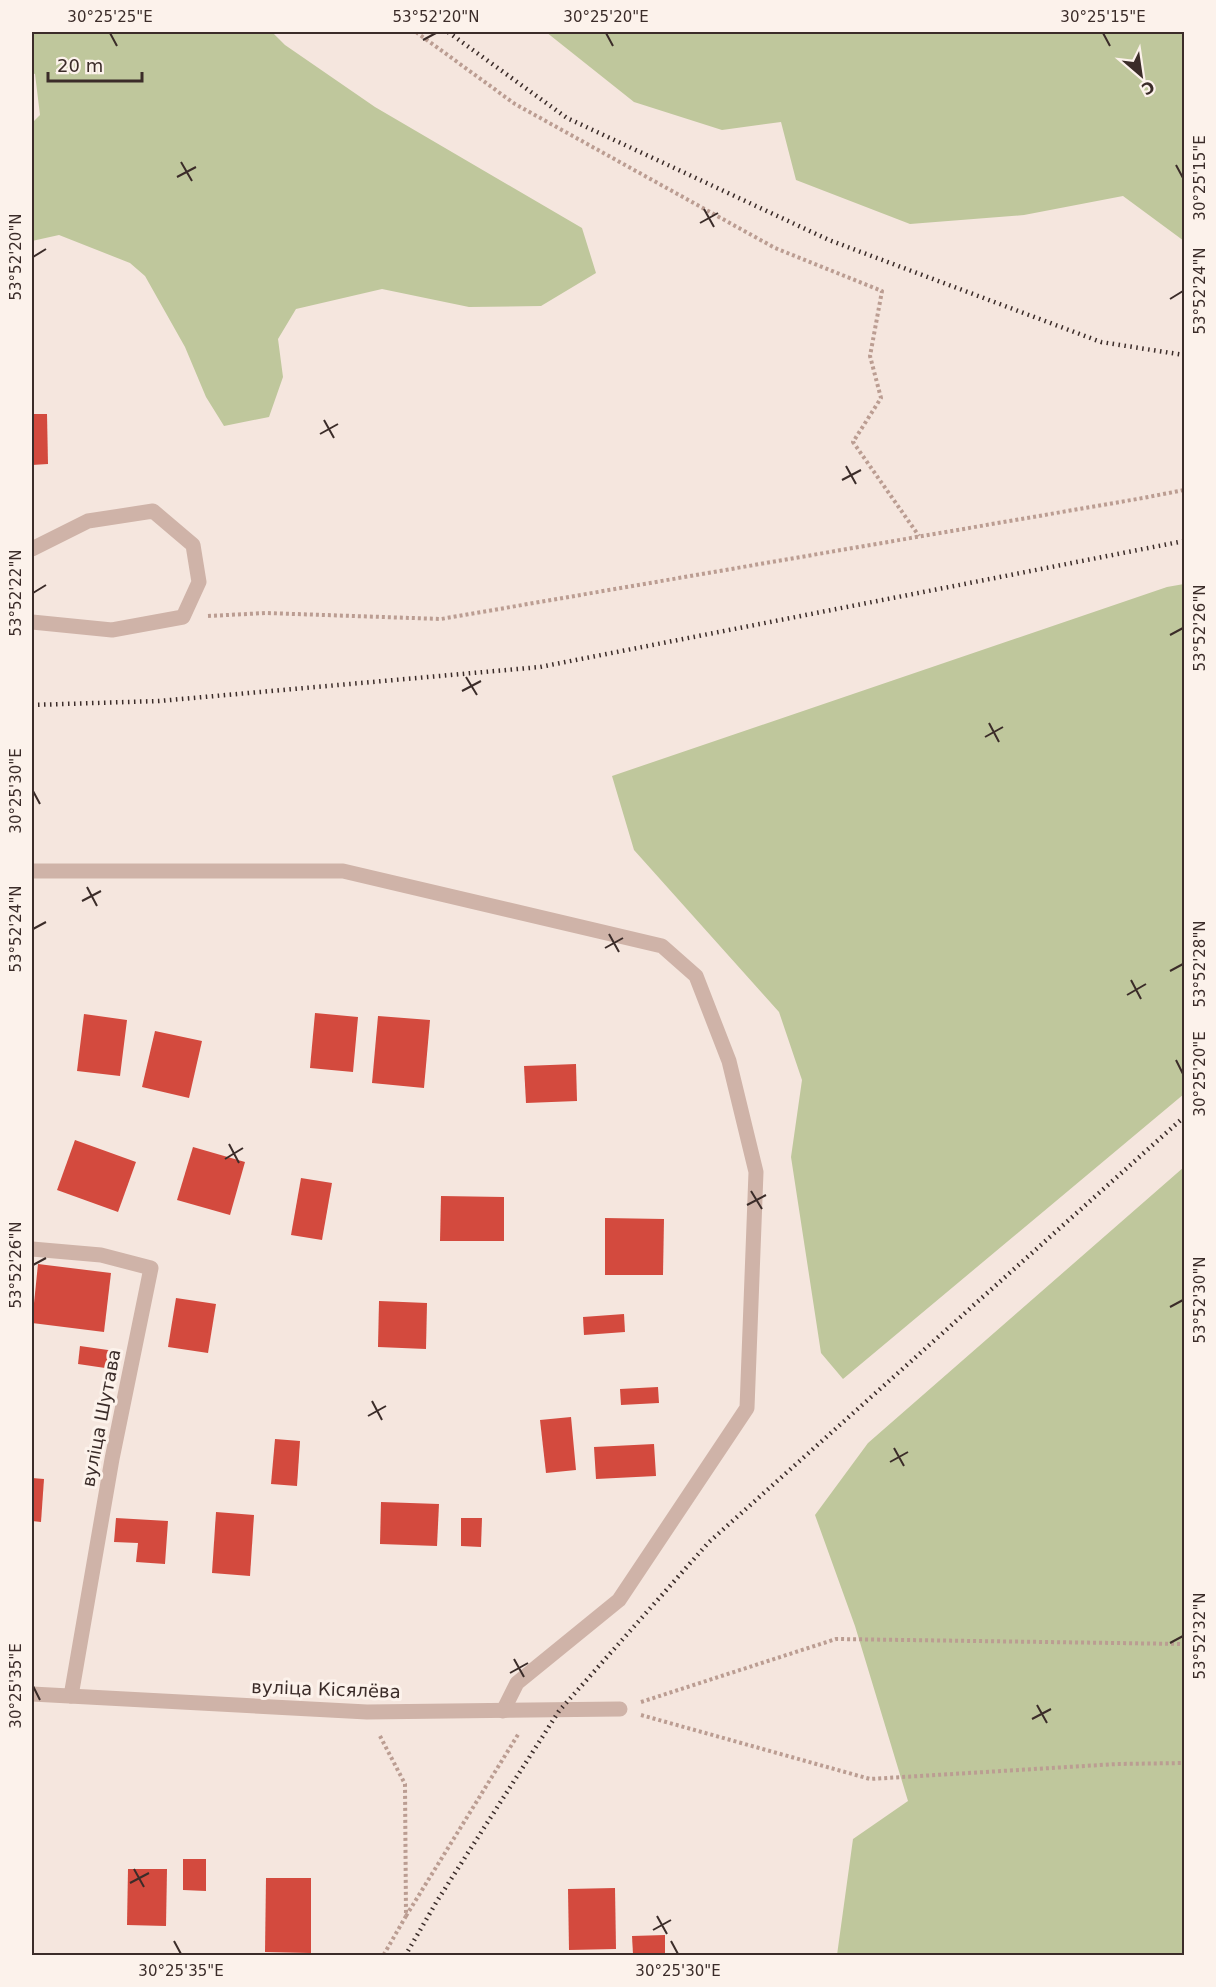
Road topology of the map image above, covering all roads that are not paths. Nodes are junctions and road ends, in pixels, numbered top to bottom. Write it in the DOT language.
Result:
graph roads {
  1 [pos="32,549"];
  2 [pos="32,622"];
  3 [pos="32,871"];
  4 [pos="32,1249"];
  5 [pos="32,1694"];
  6 [pos="71,1696"];
  7 [pos="620,1709"];
  8 [pos="503,1711"];
  1 -- 2 [label="street"];
  3 -- 8 [label="street"];
  4 -- 6 [label="street, вуліца Шутава"];
  5 -- 6 [label="street, вуліца Кісялёва"];
  6 -- 8 [label="street, вуліца Кісялёва"];
  7 -- 8 [label="street, вуліца Кісялёва"];
}
